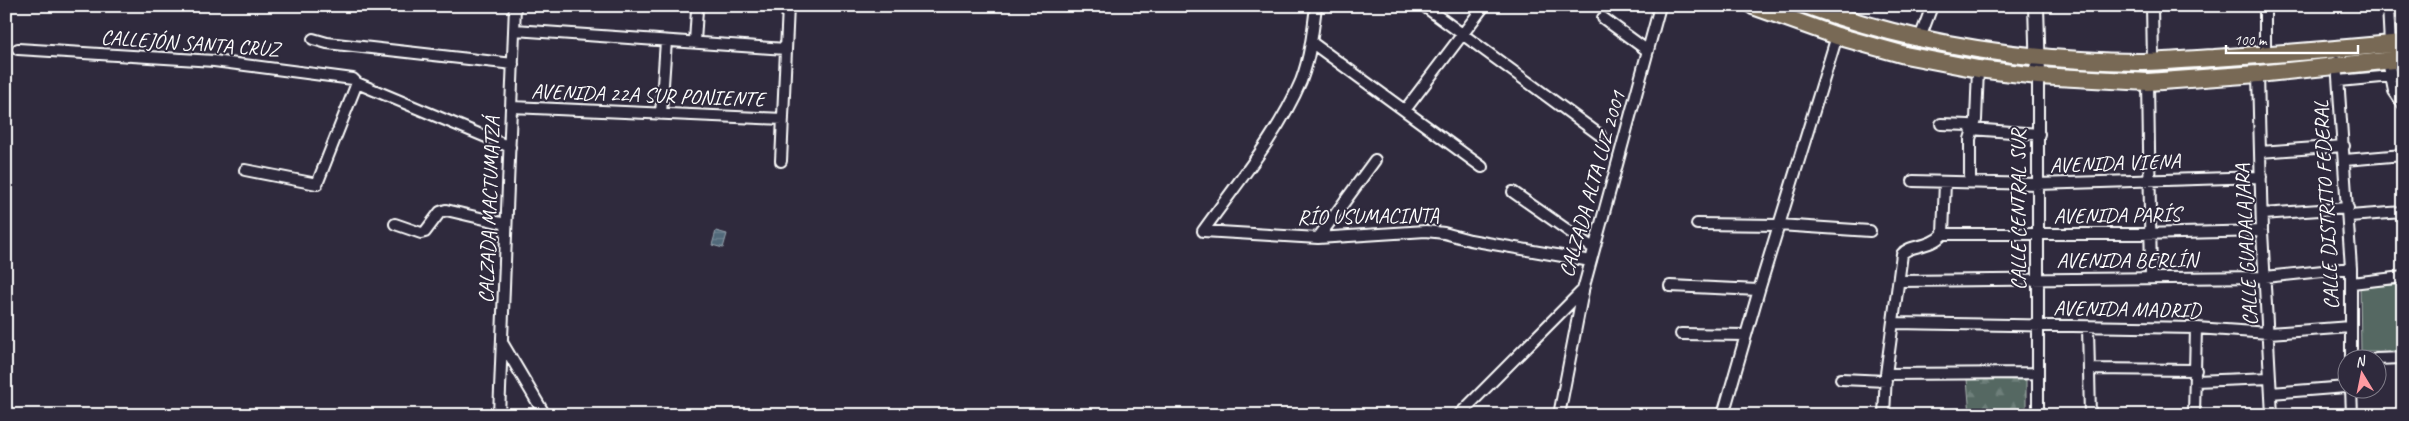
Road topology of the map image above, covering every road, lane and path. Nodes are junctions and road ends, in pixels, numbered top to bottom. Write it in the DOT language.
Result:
graph roads {
  1 [pos="515,6"];
  2 [pos="788,6"];
  3 [pos="1316,6"];
  4 [pos="1424,6"];
  5 [pos="1484,6"];
  6 [pos="1660,6"];
  7 [pos="1753,6"];
  8 [pos="1808,6"];
  9 [pos="1932,6"];
  10 [pos="2036,6"];
  11 [pos="2152,6"];
  12 [pos="2264,6"];
  13 [pos="2388,6"];
  14 [pos="697,10"];
  15 [pos="1604,18"];
  16 [pos="515,30"];
  17 [pos="1464,34"];
  18 [pos="1837,36"];
  19 [pos="1920,38"];
  20 [pos="313,39"];
  21 [pos="666,41"];
  22 [pos="695,42"];
  23 [pos="1311,42"];
  24 [pos="2396,43"];
  25 [pos="786,49"];
  26 [pos="2336,49"];
  27 [pos="18,50"];
  28 [pos="1648,51"];
  29 [pos="2265,55"];
  30 [pos="2036,57"];
  31 [pos="2153,61"];
  32 [pos="514,64"];
  33 [pos="2394,66"];
  34 [pos="1978,68"];
  35 [pos="2258,74"];
  36 [pos="2338,74"];
  37 [pos="2403,75"];
  38 [pos="2038,76"];
  39 [pos="2148,82"];
  40 [pos="357,83"];
  41 [pos="2403,104"];
  42 [pos="512,108"];
  43 [pos="1405,110"];
  44 [pos="661,114"];
  45 [pos="783,119"];
  46 [pos="1942,124"];
  47 [pos="1971,129"];
  48 [pos="2039,134"];
  49 [pos="1600,135"];
  50 [pos="2344,146"];
  51 [pos="510,147"];
  52 [pos="2260,152"];
  53 [pos="2403,154"];
  54 [pos="1375,160"];
  55 [pos="2345,160"];
  56 [pos="781,161"];
  57 [pos="1482,168"];
  58 [pos="245,170"];
  59 [pos="2261,177"];
  60 [pos="2150,180"];
  61 [pos="1913,181"];
  62 [pos="1945,182"];
  63 [pos="1970,182"];
  64 [pos="2037,184"];
  65 [pos="1513,192"];
  66 [pos="2348,212"];
  67 [pos="2403,212"];
  68 [pos="2262,214"];
  69 [pos="395,224"];
  70 [pos="506,224"];
  71 [pos="1697,224"];
  72 [pos="1779,225"];
  73 [pos="1870,230"];
  74 [pos="2262,231"];
  75 [pos="2150,233"];
  76 [pos="1943,234"];
  77 [pos="2038,234"];
  78 [pos="1318,238"];
  79 [pos="1593,248"];
  80 [pos="1591,261"];
  81 [pos="2351,268"];
  82 [pos="2264,277"];
  83 [pos="2151,278"];
  84 [pos="2403,278"];
  85 [pos="2038,279"];
  86 [pos="1900,281"];
  87 [pos="2352,283"];
  88 [pos="1670,286"];
  89 [pos="1583,290"];
  90 [pos="1759,290"];
  91 [pos="1895,324"];
  92 [pos="2037,327"];
  93 [pos="2350,327"];
  94 [pos="2088,328"];
  95 [pos="2196,328"];
  96 [pos="2269,333"];
  97 [pos="1681,334"];
  98 [pos="1745,336"];
  99 [pos="502,343"];
  100 [pos="2351,348"];
  101 [pos="2403,358"];
  102 [pos="2386,359"];
  103 [pos="2089,369"];
  104 [pos="2037,373"];
  105 [pos="2195,376"];
  106 [pos="1886,378"];
  107 [pos="2270,378"];
  108 [pos="1841,379"];
  109 [pos="2336,388"];
  110 [pos="2271,392"];
  111 [pos="2351,398"];
  112 [pos="499,415"];
  113 [pos="545,415"];
  114 [pos="1459,415"];
  115 [pos="1559,415"];
  116 [pos="1722,415"];
  117 [pos="1884,415"];
  118 [pos="2038,415"];
  119 [pos="2090,415"];
  120 [pos="2194,415"];
  121 [pos="2272,415"];
  122 [pos="2352,415"];
  1 -- 16 [label="street, CALZADA MACTUMATZÁ"];
  2 -- 25 [label="street"];
  3 -- 23 [label="street"];
  4 -- 17 [label="street"];
  5 -- 17 [label="street"];
  6 -- 28 [label="street, CALZADA ALTA LUZ 2001"];
  7 -- 18 [label="main road"];
  8 -- 19 [label="main road"];
  9 -- 19 [label="street"];
  10 -- 30 [label="street, CALLE CENTRAL SUR"];
  11 -- 31 [label="street"];
  12 -- 29 [label="street"];
  13 -- 24 [label="street"];
  14 -- 22 [label="street"];
  15 -- 28 [label="street"];
  16 -- 21 [label="street"];
  16 -- 32 [label="street, CALZADA MACTUMATZÁ"];
  17 -- 43 [label="street"];
  17 -- 49 [label="street"];
  18 -- 34 [label="main road"];
  18 -- 72 [label="street"];
  19 -- 30 [label="main road"];
  20 -- 32 [label="street"];
  21 -- 22 [label="street"];
  21 -- 44 [label="street"];
  22 -- 25 [label="street"];
  23 -- 43 [label="street"];
  23 -- 78 [label="street, RÍO USUMACINTA"];
  24 -- 26 [label="main road"];
  25 -- 45 [label="street"];
  26 -- 29 [label="main road"];
  26 -- 36 [label="street, CALLE DISTRITO FEDERAL"];
  27 -- 40 [label="street, CALLEJÓN SANTA CRUZ"];
  28 -- 79 [label="street, CALZADA ALTA LUZ 2001"];
  29 -- 31 [label="main road"];
  30 -- 31 [label="main road"];
  30 -- 38 [label="street, CALLE CENTRAL SUR"];
  32 -- 42 [label="street, CALZADA MACTUMATZÁ"];
  33 -- 36 [label="main road"];
  33 -- 37 [label="street"];
  33 -- 41 [label="street"];
  34 -- 38 [label="main road"];
  34 -- 47 [label="street"];
  35 -- 36 [label="main road"];
  35 -- 39 [label="main road"];
  35 -- 52 [label="street, CALLE GUADALAJARA"];
  36 -- 50 [label="street, CALLE DISTRITO FEDERAL"];
  38 -- 39 [label="main road"];
  38 -- 48 [label="street, CALLE CENTRAL SUR"];
  39 -- 60 [label="street"];
  40 -- 51 [label="street, CALLEJÓN SANTA CRUZ"];
  40 -- 58 [label="street"];
  42 -- 44 [label="street, AVENIDA 22A SUR PONIENTE"];
  42 -- 51 [label="street, CALZADA MACTUMATZÁ"];
  43 -- 57 [label="street"];
  44 -- 45 [label="street, AVENIDA 22A SUR PONIENTE"];
  45 -- 56 [label="street"];
  46 -- 47 [label="street"];
  47 -- 48 [label="street"];
  47 -- 63 [label="street"];
  48 -- 64 [label="street, CALLE CENTRAL SUR"];
  50 -- 52 [label="street"];
  50 -- 55 [label="street, CALLE DISTRITO FEDERAL"];
  51 -- 70 [label="street, CALZADA MACTUMATZÁ"];
  52 -- 59 [label="street, CALLE GUADALAJARA"];
  53 -- 55 [label="street"];
  54 -- 78 [label="street"];
  55 -- 66 [label="street, CALLE DISTRITO FEDERAL"];
  59 -- 60 [label="street, AVENIDA VIENA"];
  59 -- 68 [label="street, CALLE GUADALAJARA"];
  60 -- 64 [label="street, AVENIDA VIENA"];
  60 -- 75 [label="street"];
  61 -- 62 [label="street, AVENIDA VIENA"];
  62 -- 63 [label="street, AVENIDA VIENA"];
  62 -- 76 [label="street"];
  63 -- 64 [label="street, AVENIDA VIENA"];
  64 -- 77 [label="street, CALLE CENTRAL SUR"];
  65 -- 79 [label="street"];
  66 -- 67 [label="street"];
  66 -- 68 [label="street"];
  66 -- 81 [label="street, CALLE DISTRITO FEDERAL"];
  68 -- 74 [label="street, CALLE GUADALAJARA"];
  69 -- 70 [label="street"];
  70 -- 99 [label="street, CALZADA MACTUMATZÁ"];
  71 -- 72 [label="street"];
  72 -- 73 [label="street"];
  72 -- 90 [label="street"];
  74 -- 75 [label="street, AVENIDA PARÍS"];
  74 -- 82 [label="street, CALLE GUADALAJARA"];
  75 -- 77 [label="street, AVENIDA PARÍS"];
  75 -- 83 [label="street"];
  76 -- 77 [label="street, AVENIDA PARÍS"];
  76 -- 86 [label="street"];
  77 -- 85 [label="street, CALLE CENTRAL SUR"];
  78 -- 80 [label="street, RÍO USUMACINTA"];
  79 -- 80 [label="street, CALZADA ALTA LUZ 2001"];
  80 -- 89 [label="street, CALZADA ALTA LUZ 2001"];
  81 -- 82 [label="street, AVENIDA BERLÍN"];
  81 -- 87 [label="street, CALLE DISTRITO FEDERAL"];
  82 -- 83 [label="street, AVENIDA BERLÍN"];
  82 -- 96 [label="street, CALLE GUADALAJARA"];
  83 -- 85 [label="street, AVENIDA BERLÍN"];
  84 -- 87 [label="street"];
  85 -- 86 [label="street, AVENIDA BERLÍN"];
  85 -- 92 [label="street, CALLE CENTRAL SUR"];
  86 -- 91 [label="street"];
  87 -- 93 [label="street, CALLE DISTRITO FEDERAL"];
  88 -- 90 [label="street"];
  89 -- 114 [label="street, CALZADA ALTA LUZ 2001"];
  89 -- 115 [label="street"];
  90 -- 98 [label="street"];
  91 -- 92 [label="street, AVENIDA MADRID"];
  91 -- 106 [label="street"];
  92 -- 94 [label="street, AVENIDA MADRID"];
  92 -- 104 [label="street, CALLE CENTRAL SUR"];
  93 -- 96 [label="street, AVENIDA MADRID"];
  93 -- 100 [label="street, CALLE DISTRITO FEDERAL"];
  94 -- 95 [label="street, AVENIDA MADRID"];
  94 -- 103 [label="street"];
  95 -- 96 [label="street, AVENIDA MADRID"];
  95 -- 105 [label="street"];
  96 -- 107 [label="street, CALLE GUADALAJARA"];
  97 -- 98 [label="street"];
  98 -- 116 [label="street"];
  99 -- 112 [label="street, CALZADA MACTUMATZÁ"];
  99 -- 113 [label="street"];
  101 -- 102 [label="street"];
  103 -- 105 [label="street"];
  103 -- 119 [label="street"];
  104 -- 106 [label="street"];
  104 -- 118 [label="street, CALLE CENTRAL SUR"];
  105 -- 107 [label="street"];
  105 -- 120 [label="street"];
  106 -- 108 [label="street"];
  106 -- 117 [label="street"];
  107 -- 110 [label="street, CALLE GUADALAJARA"];
  109 -- 110 [label="street"];
  110 -- 121 [label="street, CALLE GUADALAJARA"];
  111 -- 122 [label="street"];
}
